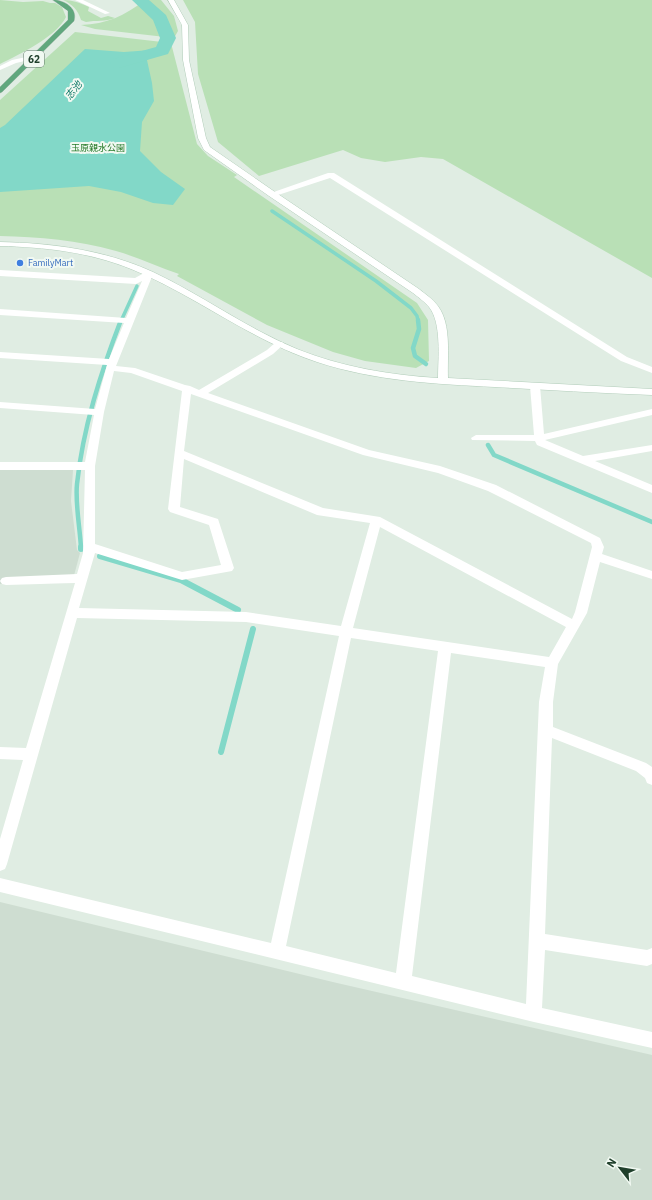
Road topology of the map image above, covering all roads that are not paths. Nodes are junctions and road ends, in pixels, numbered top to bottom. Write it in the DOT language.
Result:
graph roads {
  1 [pos="56,0"];
  2 [pos="78,0"];
  3 [pos="171,0"];
  4 [pos="107,13"];
  5 [pos="36,57"];
  6 [pos="0,68"];
  7 [pos="0,90"];
  8 [pos="272,194"];
  9 [pos="0,244"];
  10 [pos="0,273"];
  11 [pos="148,274"];
  12 [pos="0,312"];
  13 [pos="124,320"];
  14 [pos="279,344"];
  15 [pos="0,355"];
  16 [pos="108,364"];
  17 [pos="652,370"];
  18 [pos="443,382"];
  19 [pos="535,386"];
  20 [pos="187,388"];
  21 [pos="652,392"];
  22 [pos="201,393"];
  23 [pos="0,405"];
  24 [pos="93,412"];
  25 [pos="652,412"];
  26 [pos="476,438"];
  27 [pos="539,438"];
  28 [pos="652,448"];
  29 [pos="179,453"];
  30 [pos="582,460"];
  31 [pos="0,466"];
  32 [pos="83,466"];
  33 [pos="652,489"];
  34 [pos="376,520"];
  35 [pos="90,547"];
  36 [pos="595,556"];
  37 [pos="652,575"];
  38 [pos="82,578"];
  39 [pos="6,581"];
  40 [pos="73,612"];
  41 [pos="573,625"];
  42 [pos="346,632"];
  43 [pos="445,647"];
  44 [pos="552,663"];
  45 [pos="546,730"];
  46 [pos="0,753"];
  47 [pos="32,754"];
  48 [pos="652,779"];
  49 [pos="0,864"];
  50 [pos="0,885"];
  51 [pos="538,941"];
  52 [pos="277,952"];
  53 [pos="652,956"];
  54 [pos="403,982"];
  55 [pos="534,1014"];
  56 [pos="652,1040"];
  1 -- 5 [label="main road, 62"];
  2 -- 4 [label="street"];
  3 -- 8 [label="street"];
  5 -- 6 [label="street"];
  5 -- 7 [label="main road, 62"];
  8 -- 17 [label="street"];
  8 -- 18 [label="street"];
  9 -- 11 [label="street"];
  10 -- 11 [label="street"];
  11 -- 13 [label="street"];
  11 -- 14 [label="street"];
  12 -- 13 [label="street"];
  13 -- 16 [label="street"];
  14 -- 18 [label="street"];
  14 -- 22 [label="street"];
  15 -- 16 [label="street"];
  16 -- 20 [label="street"];
  16 -- 24 [label="street"];
  18 -- 19 [label="street"];
  19 -- 21 [label="street"];
  19 -- 27 [label="street"];
  20 -- 22 [label="street"];
  20 -- 29 [label="street"];
  22 -- 36 [label="street"];
  23 -- 24 [label="street"];
  24 -- 32 [label="street"];
  25 -- 27 [label="street"];
  26 -- 27 [label="street"];
  27 -- 30 [label="street"];
  28 -- 30 [label="street"];
  29 -- 34 [label="street"];
  29 -- 35 [label="street"];
  30 -- 33 [label="street"];
  31 -- 32 [label="street"];
  32 -- 35 [label="street"];
  34 -- 41 [label="street"];
  34 -- 42 [label="street"];
  35 -- 38 [label="street"];
  36 -- 37 [label="street"];
  36 -- 41 [label="street"];
  38 -- 39 [label="street"];
  38 -- 40 [label="street"];
  40 -- 42 [label="street"];
  40 -- 47 [label="street"];
  41 -- 44 [label="street"];
  42 -- 43 [label="street"];
  42 -- 52 [label="street"];
  43 -- 44 [label="street"];
  43 -- 54 [label="street"];
  44 -- 45 [label="street"];
  45 -- 48 [label="street"];
  45 -- 51 [label="street"];
  46 -- 47 [label="street"];
  47 -- 49 [label="street"];
  50 -- 52 [label="street"];
  51 -- 53 [label="street"];
  51 -- 55 [label="street"];
  52 -- 54 [label="street"];
  54 -- 55 [label="street"];
  55 -- 56 [label="street"];
}
